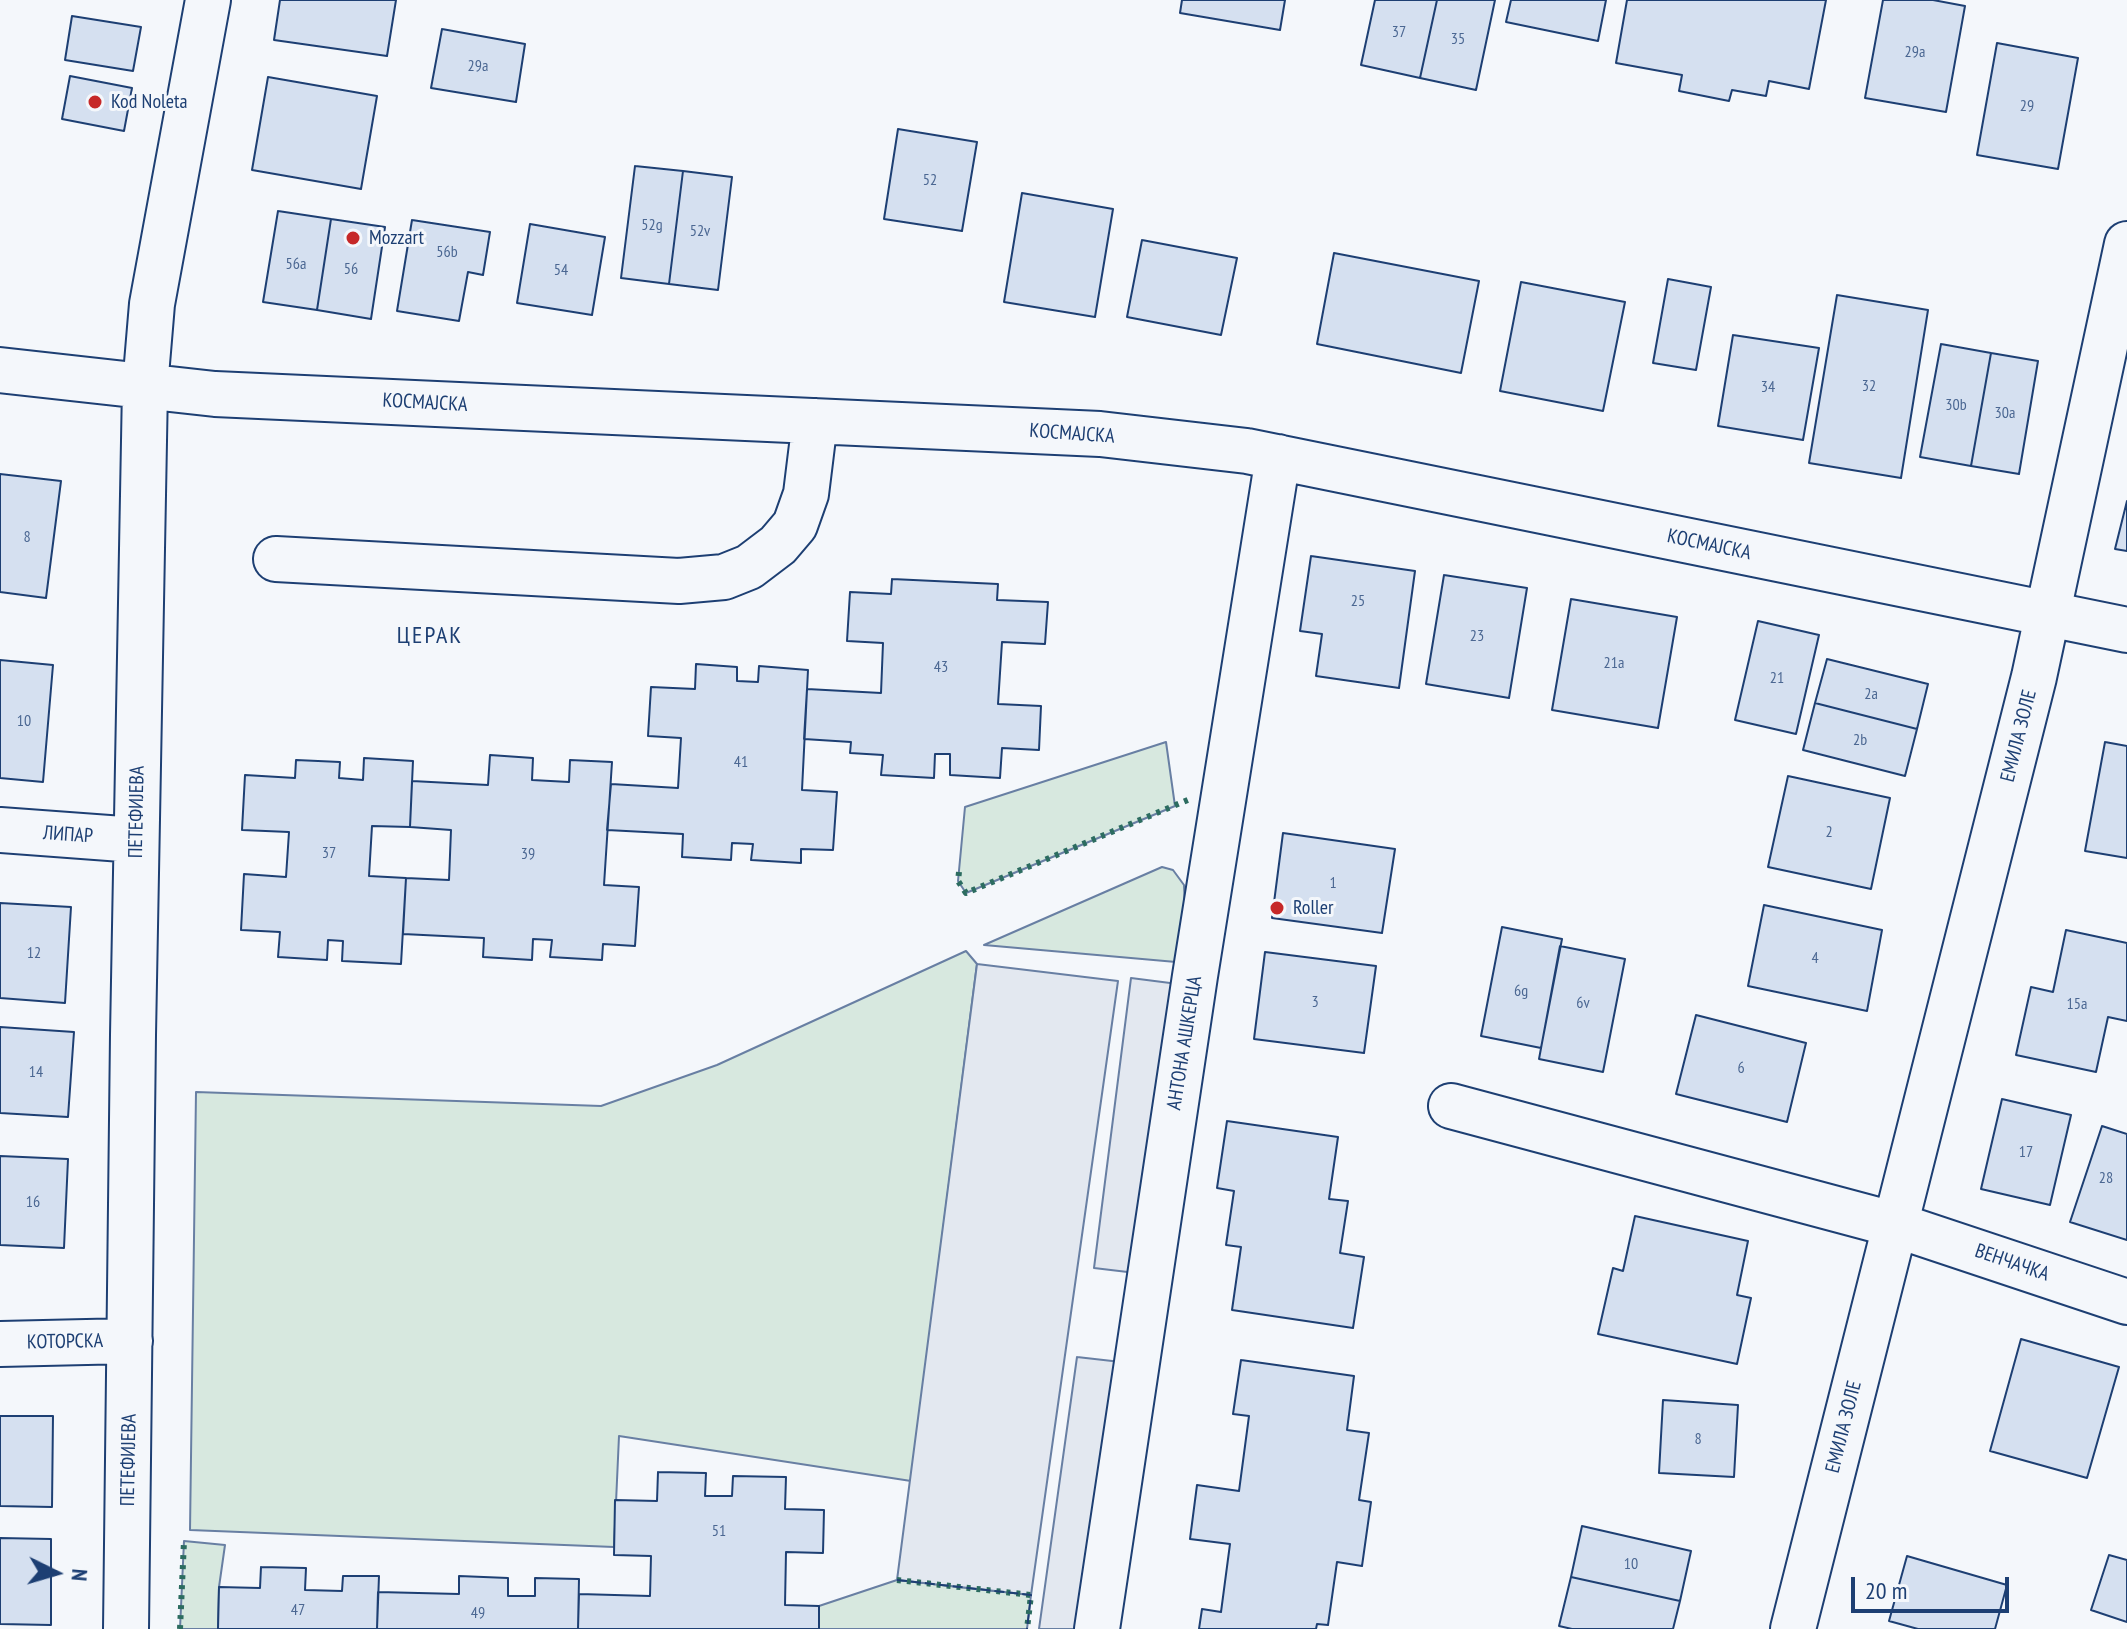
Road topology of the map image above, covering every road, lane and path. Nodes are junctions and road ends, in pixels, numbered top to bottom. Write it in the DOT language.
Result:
graph roads {
  1 [pos="208,0"];
  2 [pos="2127,244"];
  3 [pos="0,370"];
  4 [pos="145,387"];
  5 [pos="815,421"];
  6 [pos="1278,457"];
  7 [pos="276,559"];
  8 [pos="2048,614"];
  9 [pos="2127,630"];
  10 [pos="0,830"];
  11 [pos="136,840"];
  12 [pos="1451,1106"];
  13 [pos="1896,1225"];
  14 [pos="2127,1302"];
  15 [pos="130,1341"];
  16 [pos="0,1344"];
  17 [pos="126,1629"];
  18 [pos="1097,1629"];
  19 [pos="1793,1629"];
  1 -- 4 [label="street, ПЕТЕФИЈЕВА"];
  2 -- 8 [label="street, ЕМИЛА ЗОЛЕ"];
  3 -- 4 [label="street, КОСМАЈСКА"];
  4 -- 5 [label="street, КОСМАЈСКА"];
  4 -- 11 [label="street, ПЕТЕФИЈЕВА"];
  5 -- 6 [label="street, КОСМАЈСКА"];
  5 -- 7 [label="street"];
  6 -- 8 [label="street, КОСМАЈСКА"];
  6 -- 18 [label="street, АНТОНА АШКЕРЦА"];
  8 -- 9 [label="street, КОСМАЈСКА"];
  8 -- 13 [label="street, ЕМИЛА ЗОЛЕ"];
  10 -- 11 [label="street, ЛИПАР"];
  11 -- 15 [label="street, ПЕТЕФИЈЕВА"];
  12 -- 13 [label="street"];
  13 -- 14 [label="street, ВЕНЧАЧКА"];
  13 -- 19 [label="street, ЕМИЛА ЗОЛЕ"];
  15 -- 16 [label="street, КОТОРСКА"];
  15 -- 17 [label="street, ПЕТЕФИЈЕВА"];
}
